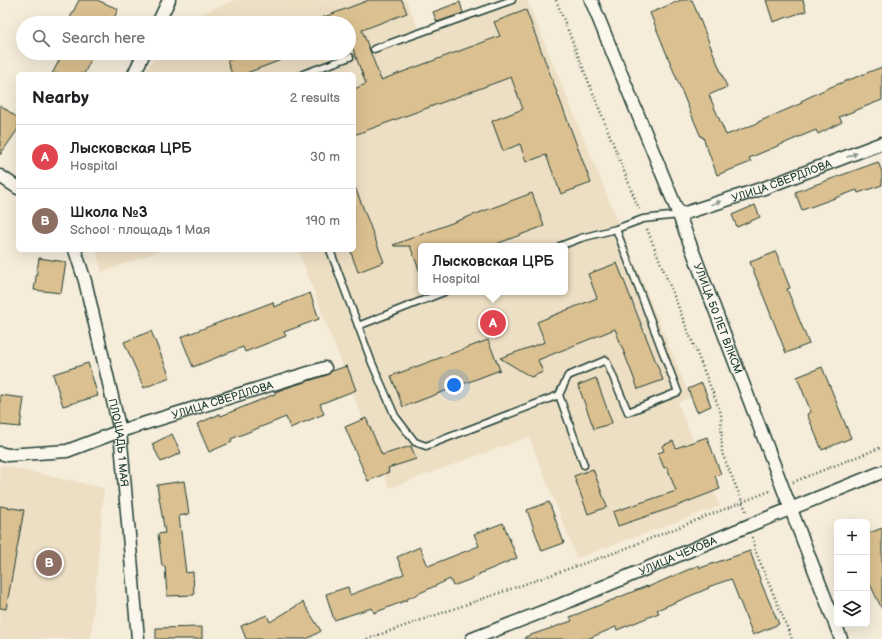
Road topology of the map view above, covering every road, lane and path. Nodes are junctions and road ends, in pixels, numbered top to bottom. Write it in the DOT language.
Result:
graph roads {
  1 [pos="169,0"];
  2 [pos="512,0"];
  3 [pos="556,0"];
  4 [pos="591,0"];
  5 [pos="161,16"];
  6 [pos="374,49"];
  7 [pos="141,60"];
  8 [pos="342,60"];
  9 [pos="135,72"];
  10 [pos="309,72"];
  11 [pos="882,143"];
  12 [pos="0,176"];
  13 [pos="16,187"];
  14 [pos="679,215"];
  15 [pos="643,219"];
  16 [pos="616,229"];
  17 [pos="568,243"];
  18 [pos="76,252"];
  19 [pos="331,252"];
  20 [pos="436,295"];
  21 [pos="358,326"];
  22 [pos="325,368"];
  23 [pos="559,395"];
  24 [pos="120,431"];
  25 [pos="882,447"];
  26 [pos="0,453"];
  27 [pos="584,464"];
  28 [pos="882,472"];
  29 [pos="782,486"];
  30 [pos="742,502"];
  31 [pos="790,509"];
  32 [pos="750,525"];
  33 [pos="138,639"];
  34 [pos="367,639"];
  35 [pos="472,639"];
  36 [pos="792,639"];
  37 [pos="841,639"];
  1 -- 5 [label="street"];
  2 -- 6 [label="lane"];
  3 -- 15 [label="path"];
  4 -- 14 [label="street, УЛИЦА 50 ЛЕТ ВЛКСМ"];
  7 -- 9 [label="street"];
  8 -- 10 [label="lane"];
  14 -- 11 [label="street, УЛИЦА СВЕРДЛОВА, one-way"];
  12 -- 13 [label="street"];
  14 -- 15 [label="lane"];
  14 -- 29 [label="street, УЛИЦА 50 ЛЕТ ВЛКСМ"];
  15 -- 16 [label="lane"];
  15 -- 30 [label="path"];
  16 -- 17 [label="lane"];
  16 -- 23 [label="lane"];
  18 -- 24 [label="street, ПЛОЩАДЬ 1 МАЯ"];
  19 -- 21 [label="lane"];
  20 -- 21 [label="lane"];
  21 -- 23 [label="lane"];
  22 -- 24 [label="street, УЛИЦА СВЕРДЛОВА"];
  23 -- 27 [label="lane"];
  24 -- 26 [label="street, УЛИЦА СВЕРДЛОВА"];
  24 -- 33 [label="street, ПЛОЩАДЬ 1 МАЯ"];
  25 -- 29 [label="path"];
  28 -- 31 [label="street, УЛИЦА ЧЕХОВА"];
  29 -- 30 [label="path"];
  29 -- 31 [label="street, УЛИЦА 50 ЛЕТ ВЛКСМ"];
  30 -- 32 [label="path"];
  30 -- 34 [label="path"];
  31 -- 32 [label="street, УЛИЦА ЧЕХОВА"];
  31 -- 37 [label="street, УЛИЦА 50 ЛЕТ ВЛКСМ"];
  32 -- 35 [label="street, УЛИЦА ЧЕХОВА"];
  32 -- 36 [label="path"];
}
